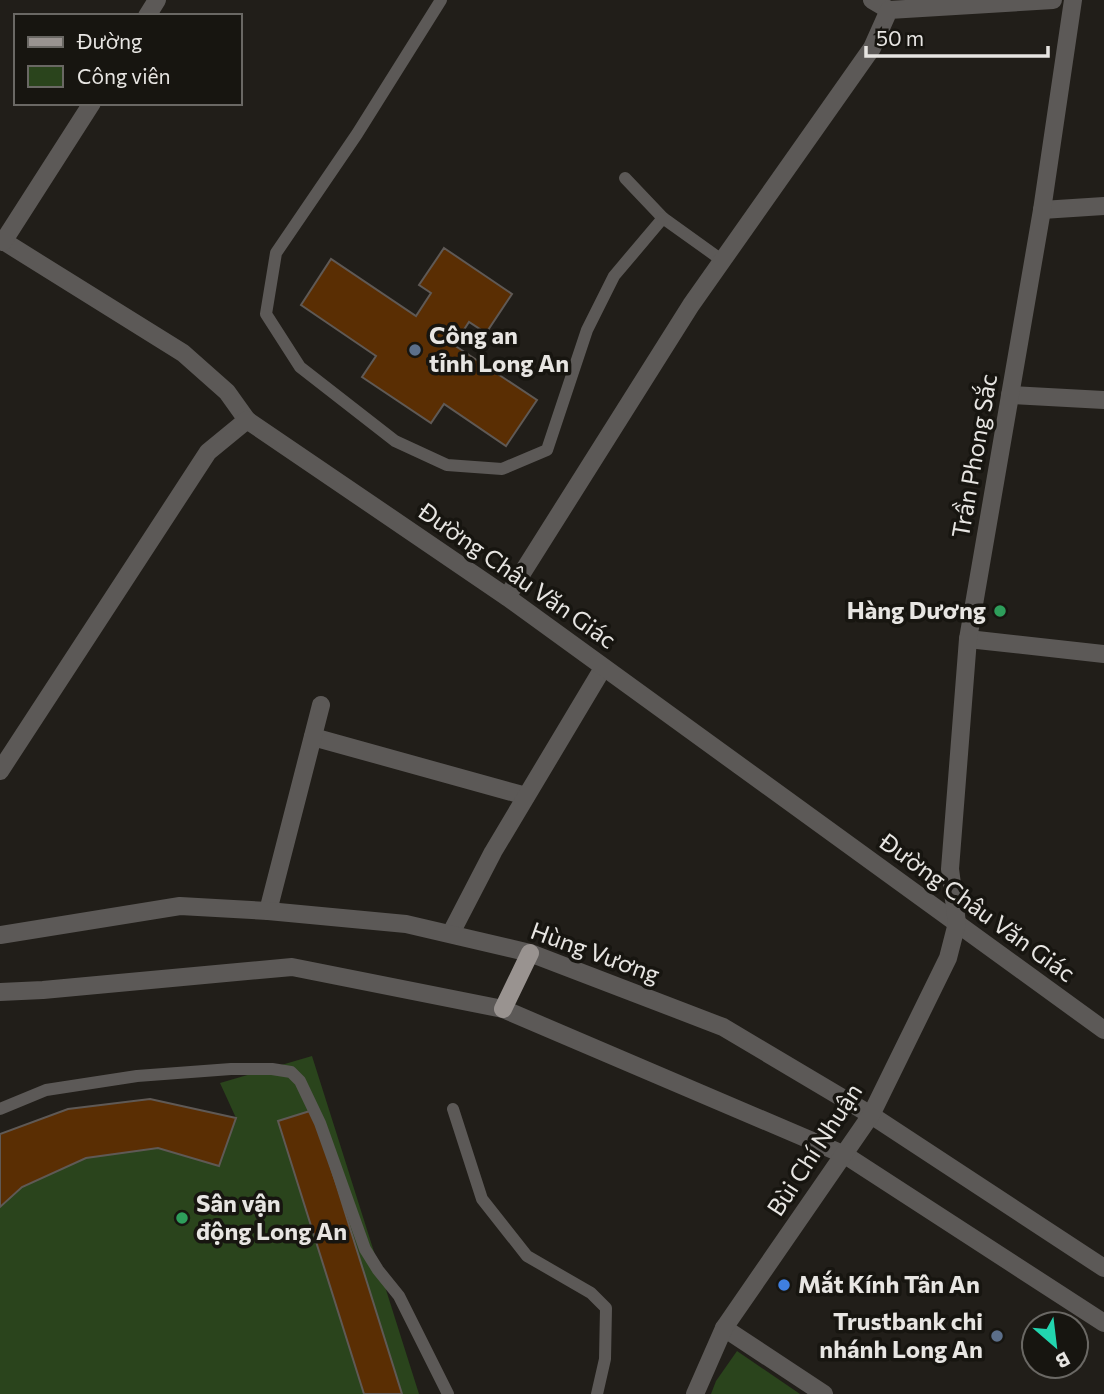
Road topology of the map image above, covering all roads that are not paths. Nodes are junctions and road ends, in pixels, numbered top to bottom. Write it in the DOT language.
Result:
graph roads {
  1 [pos="441,0"];
  2 [pos="872,0"];
  3 [pos="1053,0"];
  4 [pos="1073,0"];
  5 [pos="889,10"];
  6 [pos="91,105"];
  7 [pos="625,178"];
  8 [pos="1104,206"];
  9 [pos="1042,210"];
  10 [pos="663,218"];
  11 [pos="1,241"];
  12 [pos="723,261"];
  13 [pos="1010,395"];
  14 [pos="1104,400"];
  15 [pos="247,420"];
  16 [pos="507,597"];
  17 [pos="968,639"];
  18 [pos="1104,654"];
  19 [pos="603,668"];
  20 [pos="321,705"];
  21 [pos="313,737"];
  22 [pos="0,771"];
  23 [pos="526,796"];
  24 [pos="268,911"];
  25 [pos="957,923"];
  26 [pos="451,933"];
  27 [pos="0,935"];
  28 [pos="530,953"];
  29 [pos="0,992"];
  30 [pos="503,1009"];
  31 [pos="1104,1030"];
  32 [pos="0,1109"];
  33 [pos="453,1109"];
  34 [pos="871,1115"];
  35 [pos="845,1155"];
  36 [pos="1104,1268"];
  37 [pos="1104,1323"];
  38 [pos="724,1328"];
  39 [pos="448,1394"];
  40 [pos="597,1394"];
  41 [pos="695,1394"];
  42 [pos="824,1394"];
  1 -- 10 [label="lane"];
  2 -- 5 [label="street"];
  3 -- 5 [label="street"];
  4 -- 9 [label="street, Trần Phong Sắc"];
  5 -- 12 [label="street"];
  6 -- 11 [label="street"];
  7 -- 10 [label="lane"];
  8 -- 9 [label="street"];
  9 -- 13 [label="street, Trần Phong Sắc"];
  10 -- 12 [label="lane"];
  11 -- 15 [label="street"];
  12 -- 16 [label="street"];
  13 -- 14 [label="street"];
  13 -- 17 [label="street, Trần Phong Sắc"];
  15 -- 16 [label="street, Đường Châu Văn Giác"];
  15 -- 22 [label="street"];
  16 -- 19 [label="street, Đường Châu Văn Giác"];
  17 -- 18 [label="street"];
  17 -- 25 [label="street, Trần Phong Sắc"];
  19 -- 23 [label="street"];
  19 -- 25 [label="street, Đường Châu Văn Giác"];
  20 -- 21 [label="street"];
  21 -- 23 [label="street"];
  21 -- 24 [label="street"];
  23 -- 26 [label="street"];
  24 -- 26 [label="street, Hùng Vương"];
  24 -- 27 [label="street, Hùng Vương"];
  25 -- 31 [label="street, Đường Châu Văn Giác"];
  25 -- 34 [label="street, Bùi Chí Nhuận"];
  26 -- 28 [label="street, Hùng Vương"];
  28 -- 30 [label="main road"];
  28 -- 34 [label="street, Hùng Vương"];
  29 -- 30 [label="street"];
  30 -- 35 [label="street"];
  32 -- 39 [label="lane"];
  33 -- 40 [label="lane"];
  34 -- 35 [label="street, Bùi Chí Nhuận"];
  34 -- 36 [label="street, Hùng Vương"];
  35 -- 37 [label="street"];
  35 -- 38 [label="street, Bùi Chí Nhuận"];
  38 -- 41 [label="street, Bùi Chí Nhuận"];
  38 -- 42 [label="street"];
}
